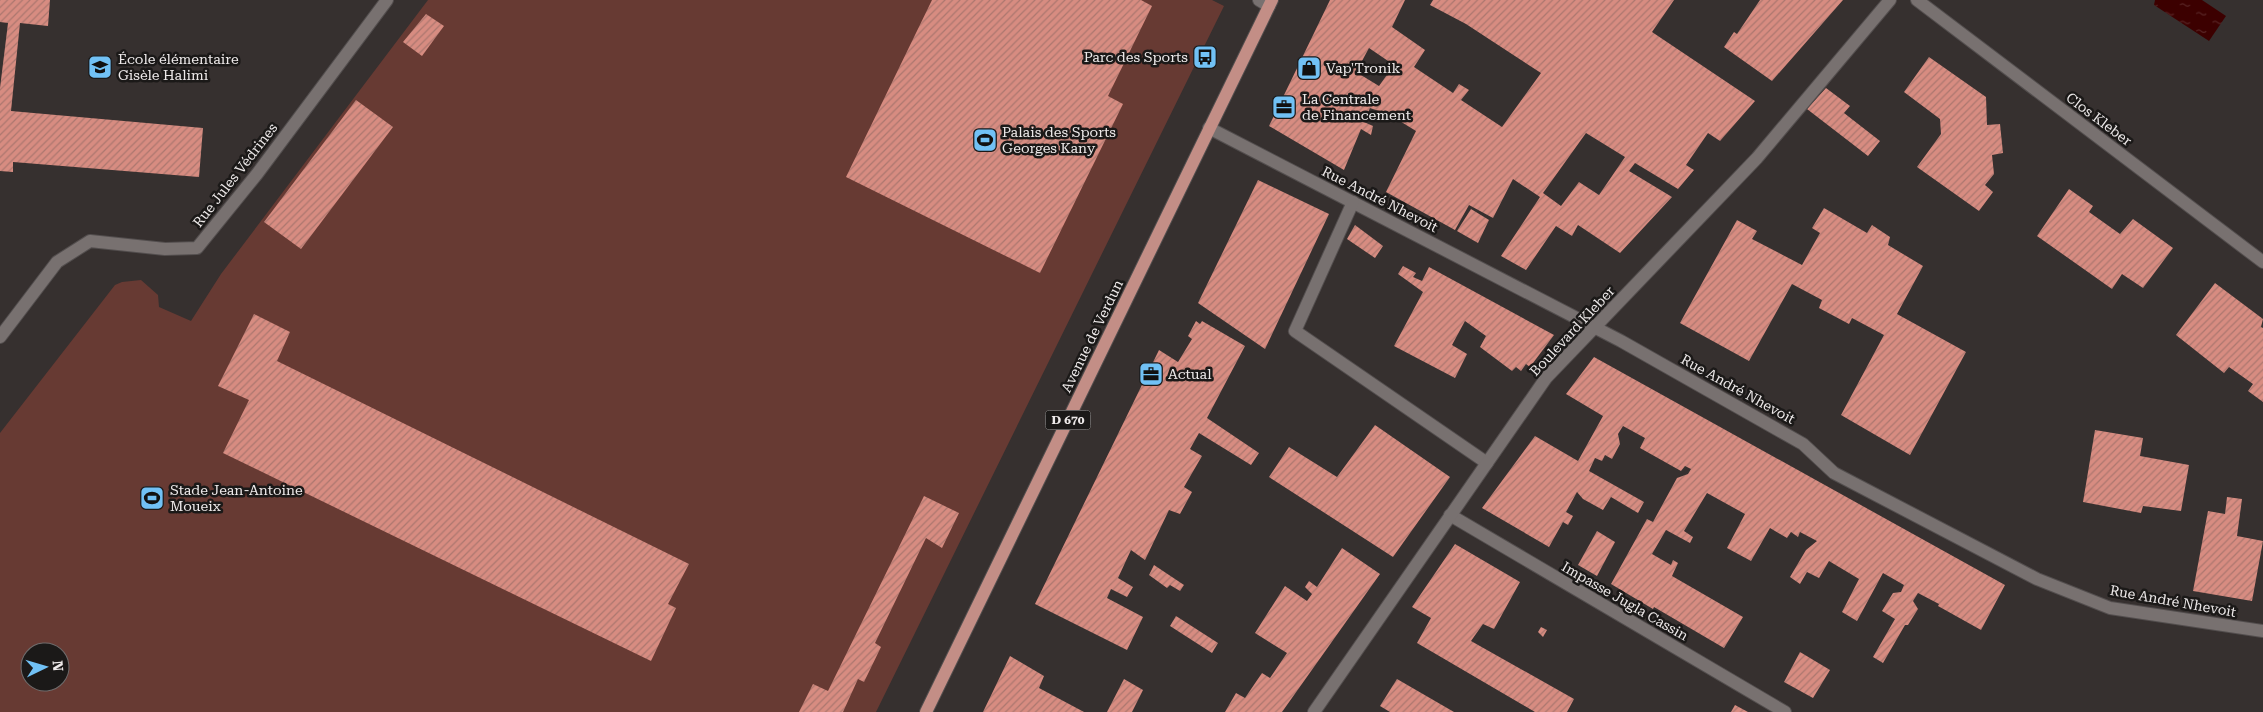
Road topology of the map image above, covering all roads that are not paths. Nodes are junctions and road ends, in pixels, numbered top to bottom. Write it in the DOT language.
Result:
graph roads {
  1 [pos="388,0"];
  2 [pos="1890,0"];
  3 [pos="1917,0"];
  4 [pos="1267,2"];
  5 [pos="1209,128"];
  6 [pos="1354,202"];
  7 [pos="2263,262"];
  8 [pos="1595,327"];
  9 [pos="0,337"];
  10 [pos="1487,463"];
  11 [pos="1450,516"];
  12 [pos="2263,631"];
  13 [pos="926,712"];
  14 [pos="1314,712"];
  15 [pos="1785,712"];
  1 -- 9 [label="street, Rue Jules Védrines"];
  2 -- 8 [label="street, Boulevard Kleber"];
  3 -- 7 [label="street, Clos Kleber"];
  4 -- 5 [label="main road, Avenue de Verdun / D 670"];
  5 -- 6 [label="street, Rue André Nhevoit"];
  5 -- 13 [label="main road, Avenue de Verdun / D 670"];
  6 -- 8 [label="street, Rue André Nhevoit"];
  6 -- 10 [label="street"];
  8 -- 10 [label="street, Boulevard Kleber"];
  8 -- 12 [label="street, Rue André Nhevoit"];
  10 -- 11 [label="street, Boulevard Kleber"];
  11 -- 14 [label="street, Boulevard Kleber"];
  11 -- 15 [label="street, Impasse Jugla Cassin"];
}
